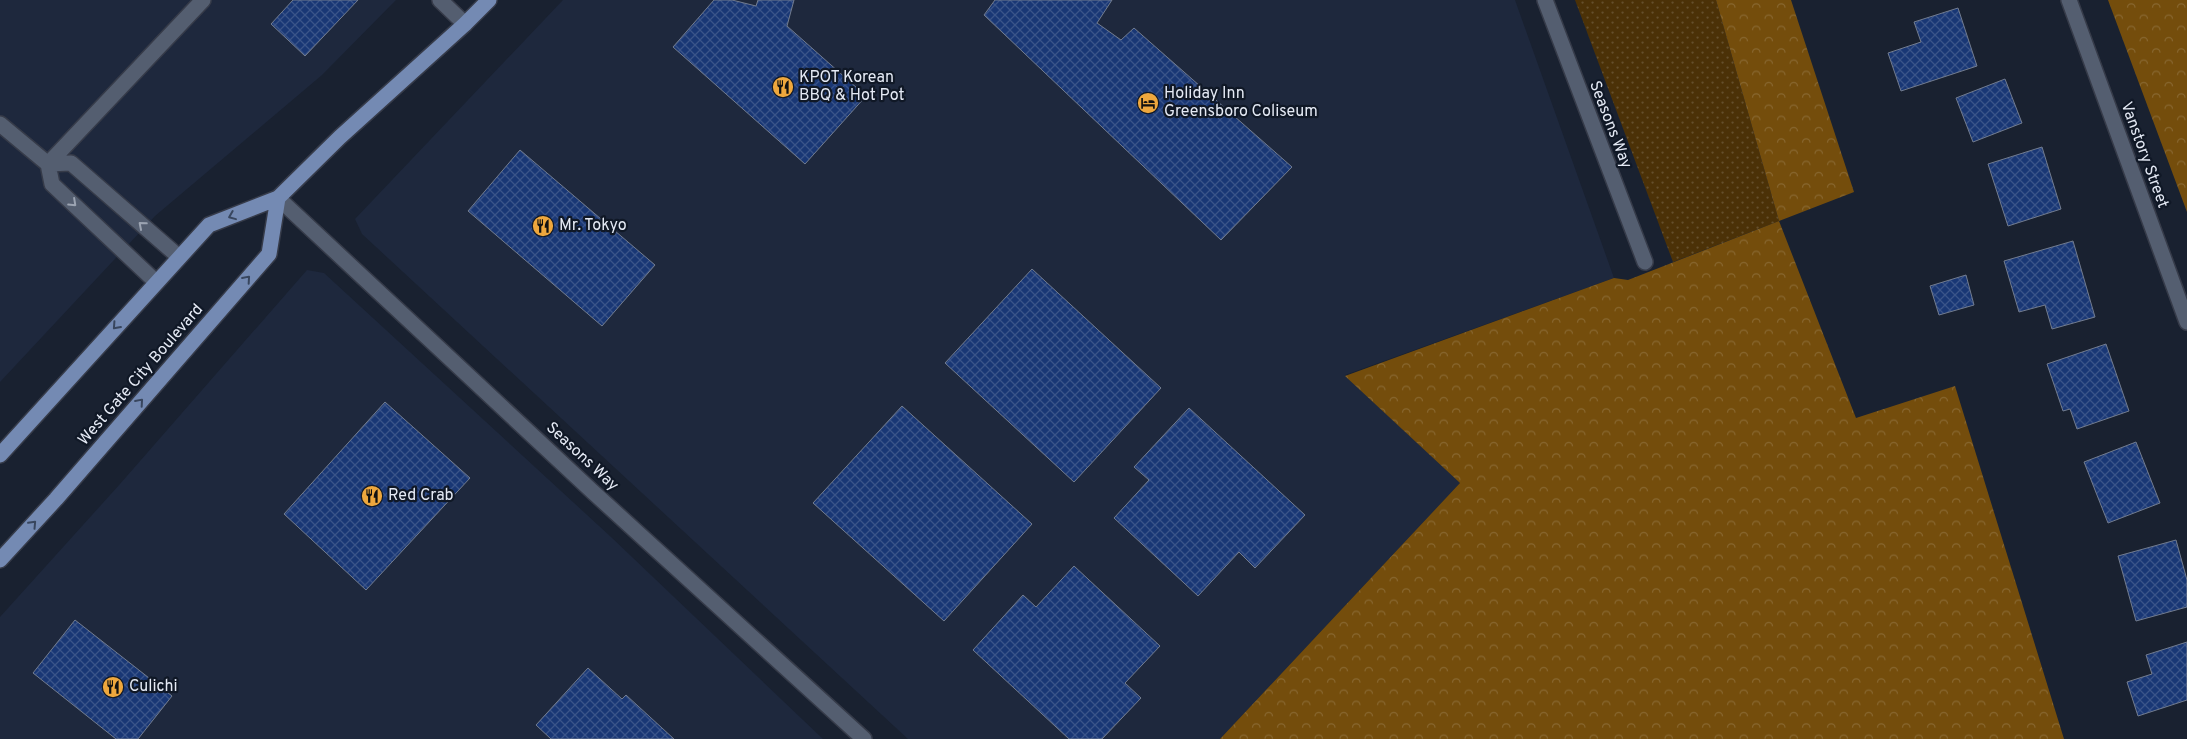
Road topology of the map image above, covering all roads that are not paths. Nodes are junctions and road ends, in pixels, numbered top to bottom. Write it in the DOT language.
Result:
graph roads {
  1 [pos="203,0"];
  2 [pos="440,0"];
  3 [pos="489,0"];
  4 [pos="1545,0"];
  5 [pos="2069,0"];
  6 [pos="465,24"];
  7 [pos="0,124"];
  8 [pos="48,164"];
  9 [pos="278,198"];
  10 [pos="179,257"];
  11 [pos="1645,262"];
  12 [pos="156,282"];
  13 [pos="2187,322"];
  14 [pos="0,455"];
  15 [pos="0,560"];
  16 [pos="864,739"];
  1 -- 8 [label="street"];
  2 -- 6 [label="street"];
  3 -- 6 [label="main road"];
  4 -- 11 [label="street, Seasons Way"];
  5 -- 13 [label="street, Vanstory Street"];
  6 -- 9 [label="main road"];
  7 -- 8 [label="street"];
  10 -- 8 [label="street, one-way"];
  8 -- 12 [label="street, one-way"];
  9 -- 10 [label="main road, one-way"];
  15 -- 9 [label="main road, West Gate City Boulevard, one-way"];
  9 -- 16 [label="street, Seasons Way"];
  10 -- 12 [label="main road"];
  12 -- 14 [label="main road, one-way"];
}
